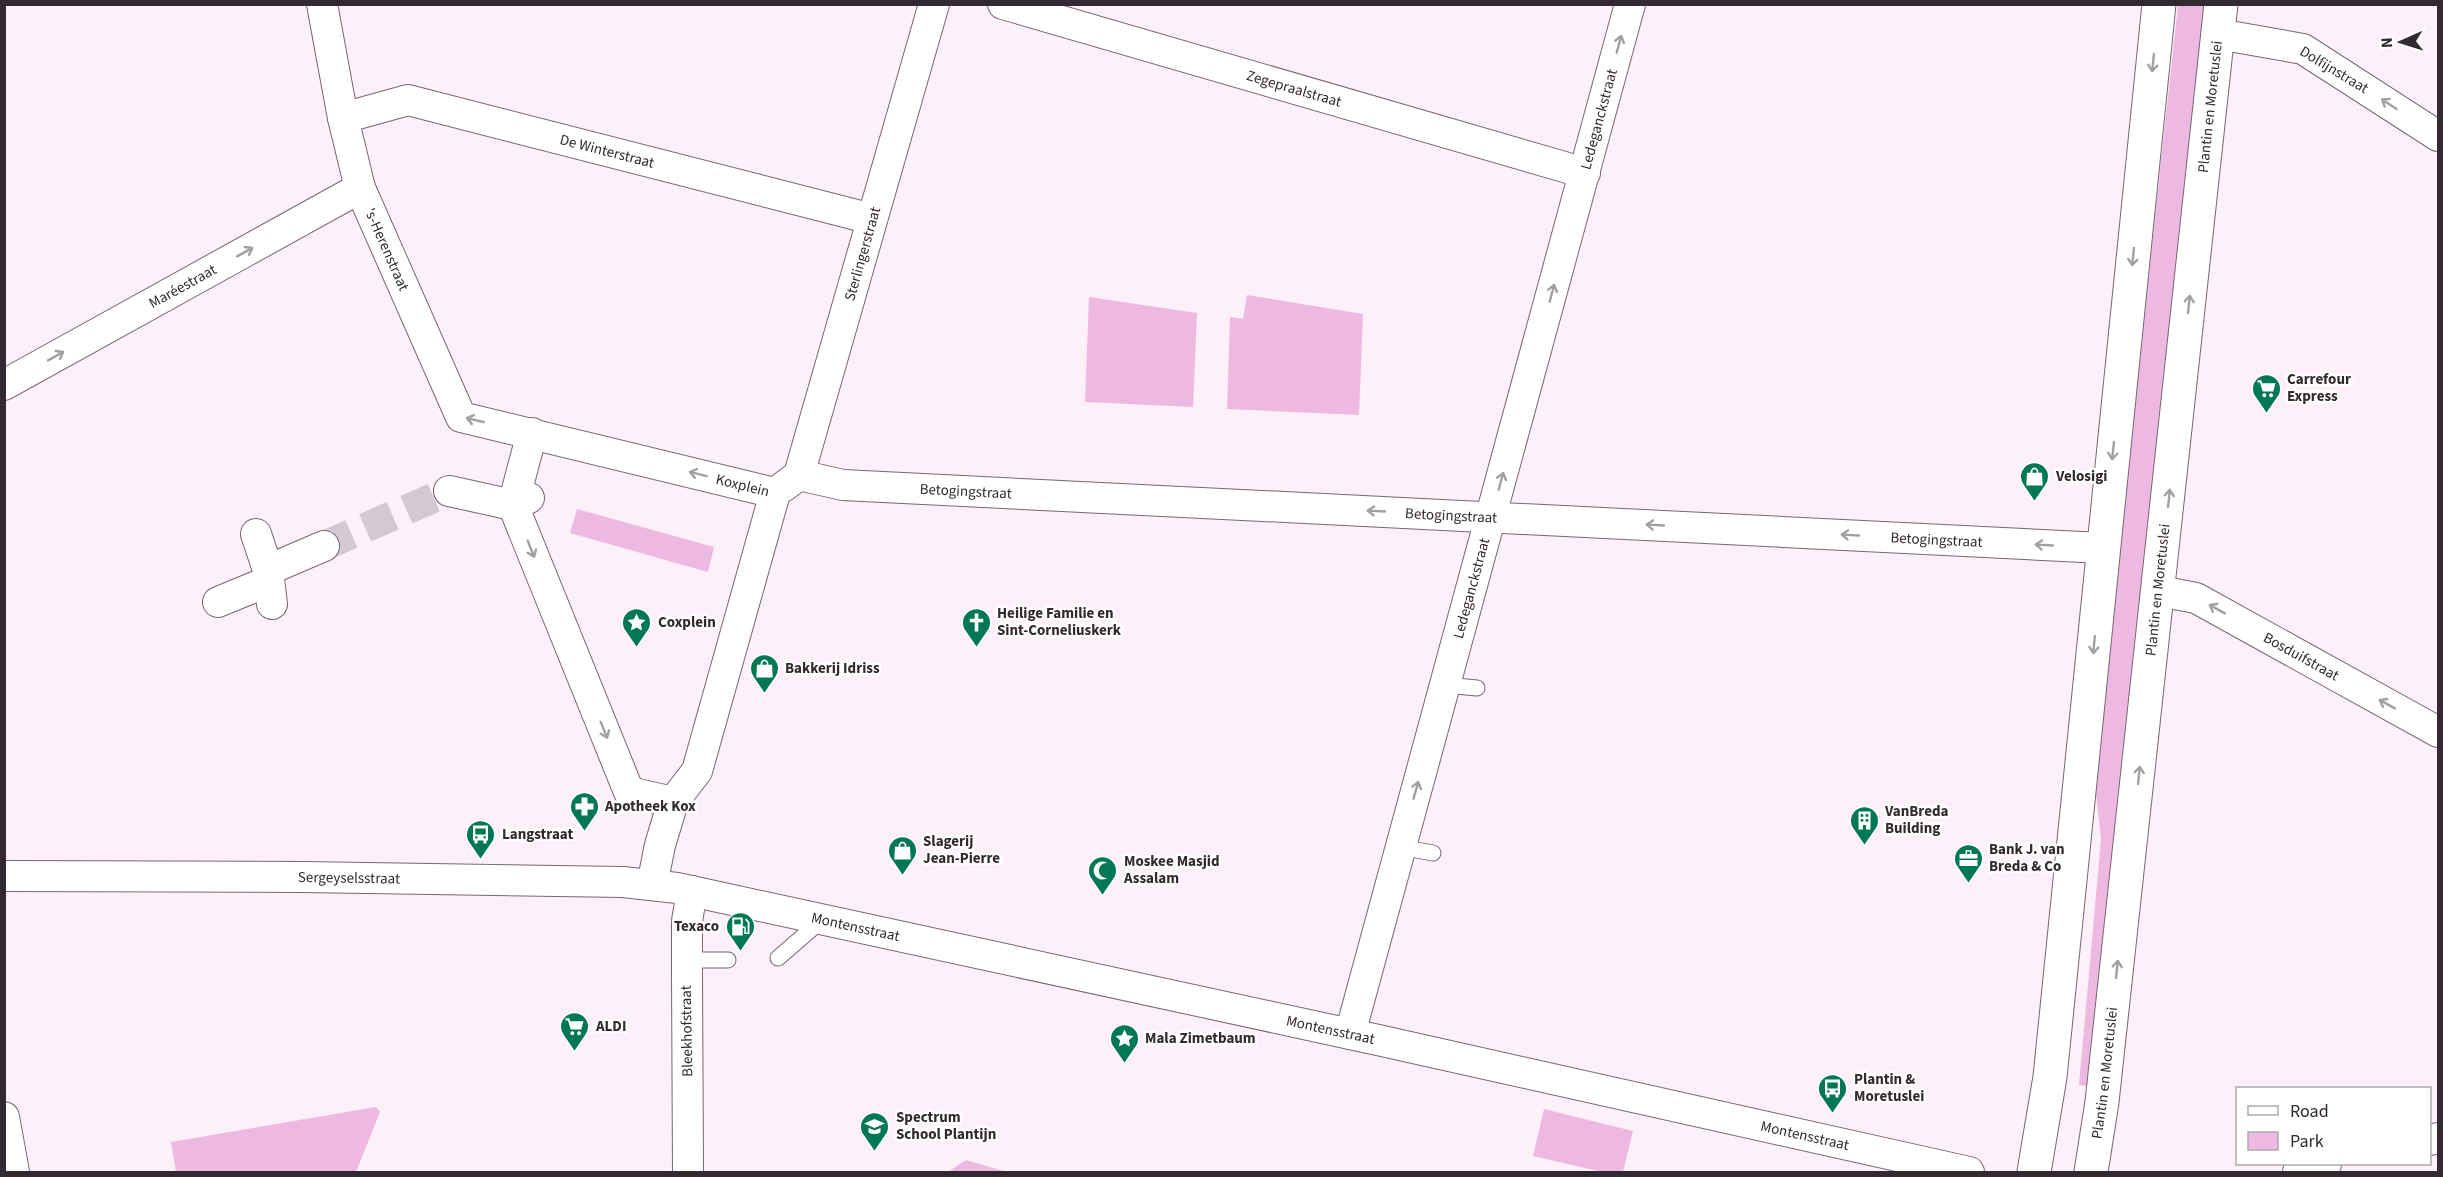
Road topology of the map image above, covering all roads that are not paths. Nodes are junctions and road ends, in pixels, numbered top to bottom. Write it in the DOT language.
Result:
graph roads {
  1 [pos="322,4"];
  2 [pos="934,4"];
  3 [pos="1003,4"];
  4 [pos="1630,4"];
  5 [pos="2159,4"];
  6 [pos="2220,19"];
  7 [pos="342,118"];
  8 [pos="2439,136"];
  9 [pos="1585,173"];
  10 [pos="360,188"];
  11 [pos="872,219"];
  12 [pos="4,385"];
  13 [pos="532,434"];
  14 [pos="799,475"];
  15 [pos="449,491"];
  16 [pos="776,493"];
  17 [pos="521,501"];
  18 [pos="1490,517"];
  19 [pos="256,534"];
  20 [pos="324,546"];
  21 [pos="2103,548"];
  22 [pos="270,585"];
  23 [pos="2159,591"];
  24 [pos="218,602"];
  25 [pos="1445,685"];
  26 [pos="1477,688"];
  27 [pos="2439,732"];
  28 [pos="673,802"];
  29 [pos="1400,847"];
  30 [pos="1433,853"];
  31 [pos="4,876"];
  32 [pos="652,885"];
  33 [pos="692,891"];
  34 [pos="823,919"];
  35 [pos="778,958"];
  36 [pos="687,960"];
  37 [pos="728,960"];
  38 [pos="1350,1034"];
  39 [pos="4,1117"];
  40 [pos="2323,1165"];
  41 [pos="14,1173"];
  42 [pos="688,1173"];
  43 [pos="1969,1173"];
  44 [pos="2034,1173"];
  45 [pos="2091,1173"];
  46 [pos="2298,1173"];
  1 -- 7 [label="street, 's-Herenstraat"];
  2 -- 11 [label="street, Sterlingerstraat"];
  3 -- 9 [label="street, Zegepraalstraat"];
  9 -- 4 [label="street, Ledeganckstraat, one-way"];
  5 -- 21 [label="main road, one-way"];
  8 -- 6 [label="street, Dolfijnstraat, one-way"];
  23 -- 6 [label="main road, Plantin en Moretuslei, one-way"];
  7 -- 10 [label="street, 's-Herenstraat"];
  7 -- 11 [label="street, De Winterstraat"];
  18 -- 9 [label="street, Ledeganckstraat, one-way"];
  12 -- 10 [label="street, Maréestraat, one-way"];
  13 -- 10 [label="street, 's-Herenstraat, one-way"];
  11 -- 14 [label="street, Sterlingerstraat"];
  16 -- 13 [label="street, Koxplein, one-way"];
  13 -- 17 [label="street"];
  14 -- 16 [label="street"];
  18 -- 14 [label="street, Betogingstraat, one-way"];
  15 -- 17 [label="street"];
  16 -- 28 [label="street, Koxplein"];
  17 -- 28 [label="street, one-way"];
  21 -- 18 [label="street, Betogingstraat, one-way"];
  18 -- 25 [label="street, Ledeganckstraat"];
  19 -- 22 [label="street"];
  20 -- 22 [label="street"];
  21 -- 44 [label="main road, one-way"];
  22 -- 24 [label="street"];
  27 -- 23 [label="street, Bosduifstraat, one-way"];
  45 -- 23 [label="main road, Plantin en Moretuslei, one-way"];
  25 -- 26 [label="lane"];
  29 -- 25 [label="street, Ledeganckstraat, one-way"];
  28 -- 32 [label="street, Koxplein"];
  29 -- 30 [label="lane"];
  29 -- 38 [label="street, Ledeganckstraat"];
  31 -- 32 [label="street, Sergeyselsstraat"];
  32 -- 33 [label="street, Sergeyselsstraat"];
  33 -- 34 [label="street, Montensstraat"];
  33 -- 36 [label="street, Bleekhofstraat"];
  34 -- 35 [label="lane"];
  34 -- 38 [label="street, Montensstraat"];
  36 -- 37 [label="lane"];
  36 -- 42 [label="street, Bleekhofstraat"];
  38 -- 43 [label="street, Montensstraat"];
  39 -- 41 [label="street"];
  40 -- 46 [label="street"];
}
